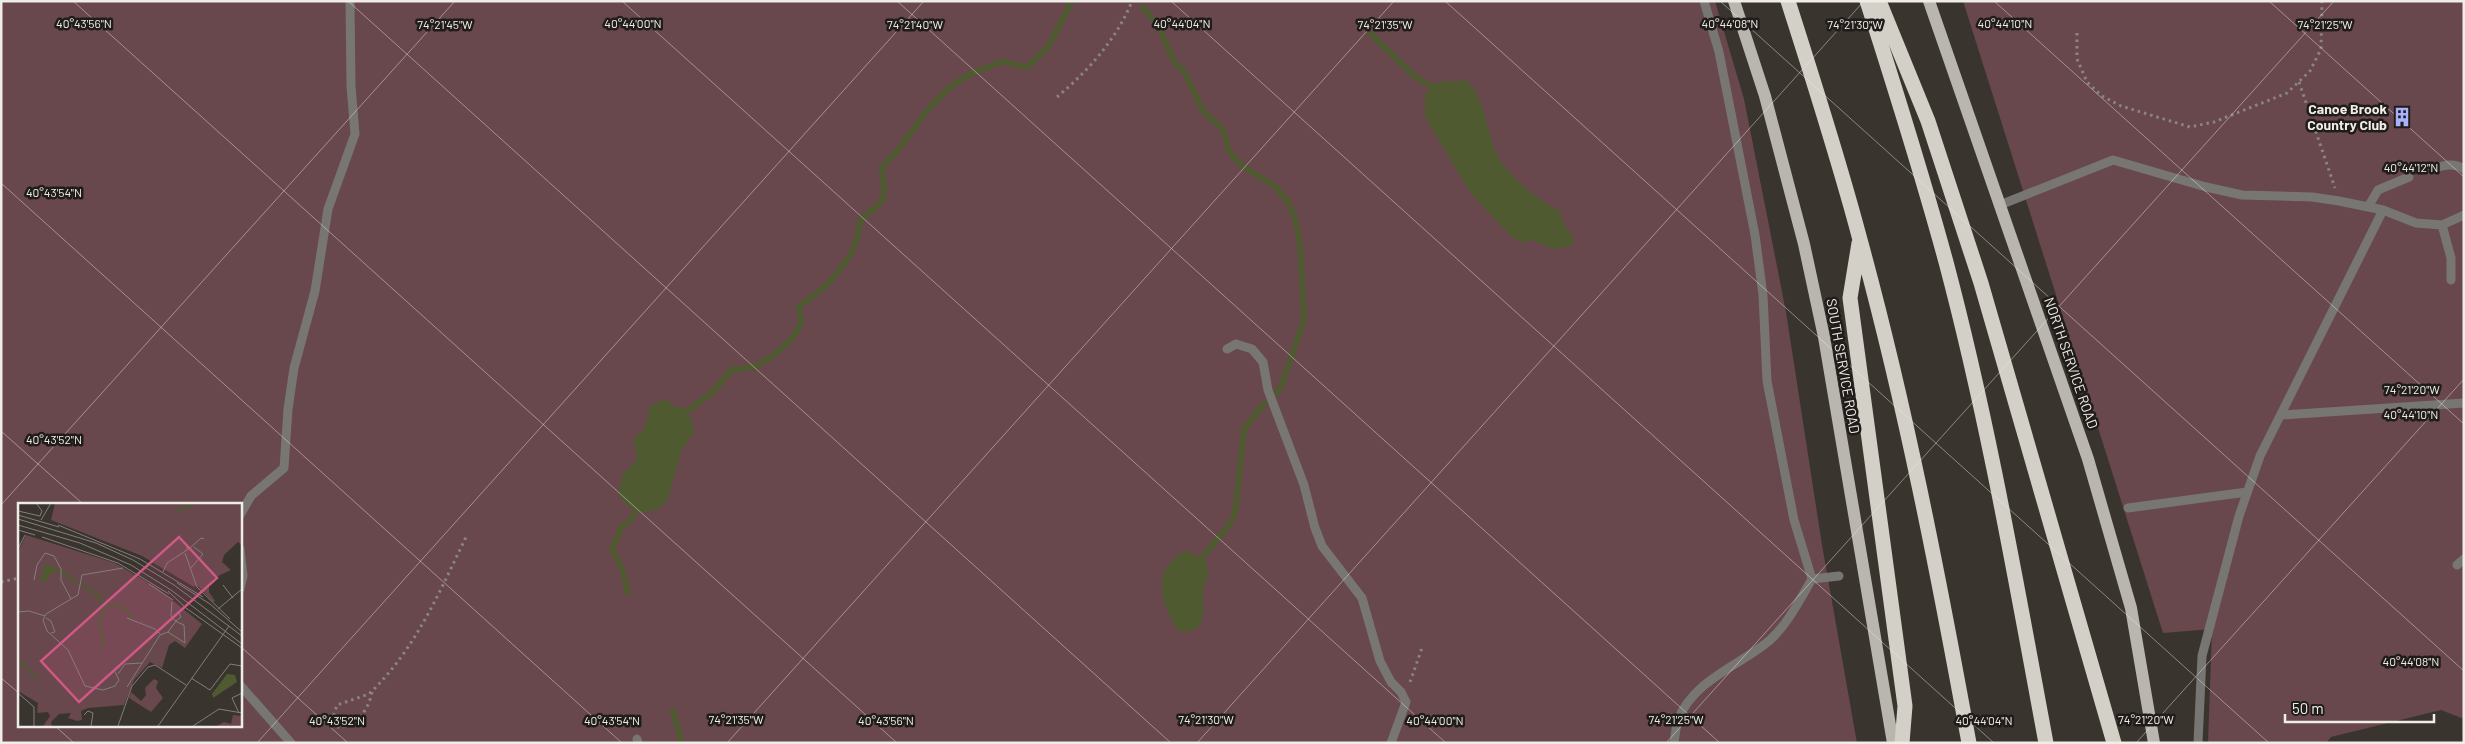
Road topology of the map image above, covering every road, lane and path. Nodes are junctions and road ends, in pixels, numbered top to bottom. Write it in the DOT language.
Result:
graph roads {
  1 [pos="350,1"];
  2 [pos="1132,1"];
  3 [pos="1704,1"];
  4 [pos="1734,1"];
  5 [pos="1788,1"];
  6 [pos="1868,1"];
  7 [pos="1879,1"];
  8 [pos="1929,1"];
  9 [pos="2322,1"];
  10 [pos="2076,33"];
  11 [pos="2298,82"];
  12 [pos="1057,97"];
  13 [pos="2464,168"];
  14 [pos="2428,170"];
  15 [pos="2409,177"];
  16 [pos="2339,201"];
  17 [pos="2000,205"];
  18 [pos="2368,207"];
  19 [pos="2382,210"];
  20 [pos="2464,215"];
  21 [pos="2442,225"];
  22 [pos="1860,237"];
  23 [pos="2451,280"];
  24 [pos="1227,349"];
  25 [pos="2464,403"];
  26 [pos="2281,415"];
  27 [pos="2247,492"];
  28 [pos="2128,508"];
  29 [pos="241,512"];
  30 [pos="466,537"];
  31 [pos="241,558"];
  32 [pos="1839,576"];
  33 [pos="18,578"];
  34 [pos="1812,579"];
  35 [pos="1,582"];
  36 [pos="241,584"];
  37 [pos="1422,648"];
  38 [pos="241,686"];
  39 [pos="372,692"];
  40 [pos="1405,699"];
  41 [pos="291,743"];
  42 [pos="1392,743"];
  43 [pos="1674,743"];
  44 [pos="1894,743"];
  45 [pos="1902,743"];
  46 [pos="1968,743"];
  47 [pos="2046,743"];
  48 [pos="2114,743"];
  49 [pos="2154,743"];
  50 [pos="2198,743"];
  1 -- 29 [label="lane"];
  2 -- 12 [label="path"];
  3 -- 34 [label="lane"];
  4 -- 44 [label="main road, SOUTH SERVICE ROAD"];
  5 -- 22 [label="highway"];
  6 -- 47 [label="highway"];
  7 -- 48 [label="highway"];
  8 -- 17 [label="main road, NORTH SERVICE ROAD"];
  9 -- 11 [label="path"];
  10 -- 11 [label="path"];
  11 -- 16 [label="path"];
  13 -- 14 [label="lane"];
  15 -- 18 [label="lane"];
  16 -- 17 [label="lane"];
  16 -- 18 [label="lane"];
  17 -- 49 [label="main road, NORTH SERVICE ROAD"];
  18 -- 19 [label="lane"];
  19 -- 21 [label="lane"];
  19 -- 26 [label="lane"];
  20 -- 21 [label="lane"];
  21 -- 23 [label="lane"];
  22 -- 45 [label="highway"];
  22 -- 46 [label="highway"];
  24 -- 40 [label="lane"];
  25 -- 26 [label="lane"];
  26 -- 27 [label="lane"];
  27 -- 28 [label="lane"];
  27 -- 50 [label="lane"];
  30 -- 39 [label="path"];
  31 -- 36 [label="lane"];
  32 -- 34 [label="lane"];
  33 -- 35 [label="path"];
  34 -- 43 [label="lane"];
  37 -- 40 [label="path"];
  38 -- 41 [label="lane"];
  39 -- 39 [label="path"];
  40 -- 42 [label="lane"];
}
